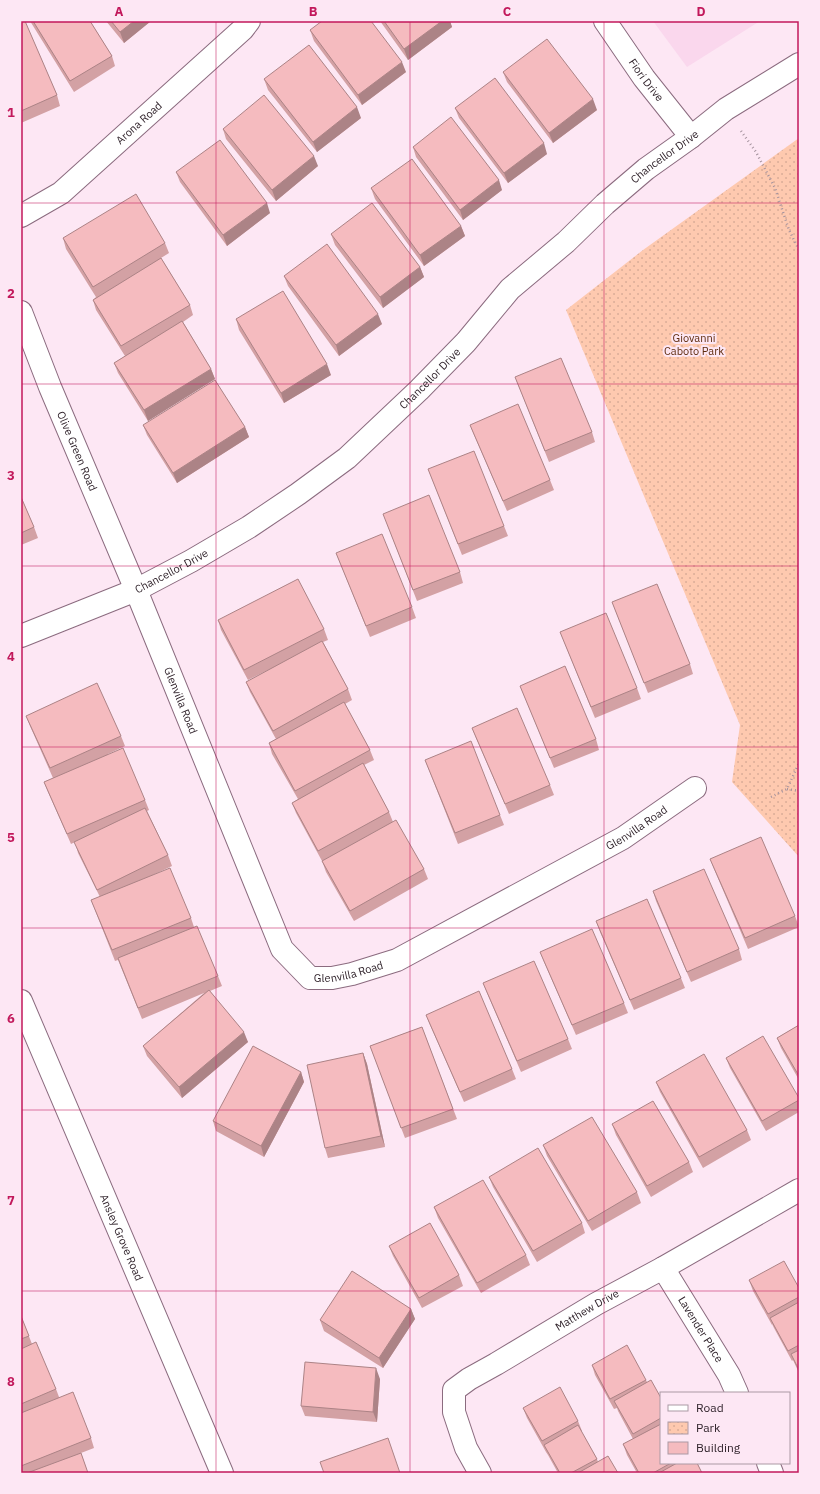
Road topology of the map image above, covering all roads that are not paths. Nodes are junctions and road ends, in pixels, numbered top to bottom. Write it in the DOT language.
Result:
graph roads {
  1 [pos="249,21"];
  2 [pos="605,21"];
  3 [pos="799,64"];
  4 [pos="691,138"];
  5 [pos="21,216"];
  6 [pos="21,312"];
  7 [pos="136,590"];
  8 [pos="21,636"];
  9 [pos="695,788"];
  10 [pos="21,1001"];
  11 [pos="799,1190"];
  12 [pos="663,1268"];
  13 [pos="736,1392"];
  14 [pos="222,1473"];
  15 [pos="480,1473"];
  1 -- 5 [label="street, Arona Road"];
  2 -- 4 [label="street, Fiori Drive"];
  3 -- 4 [label="street, Chancellor Drive"];
  4 -- 7 [label="street, Chancellor Drive"];
  6 -- 7 [label="street, Olive Green Road"];
  7 -- 8 [label="street, Chancellor Drive"];
  7 -- 9 [label="street, Glenvilla Road"];
  10 -- 14 [label="street, Ansley Grove Road"];
  11 -- 12 [label="street, Matthew Drive"];
  12 -- 13 [label="street, Lavender Place"];
  12 -- 15 [label="street, Matthew Drive"];
}
